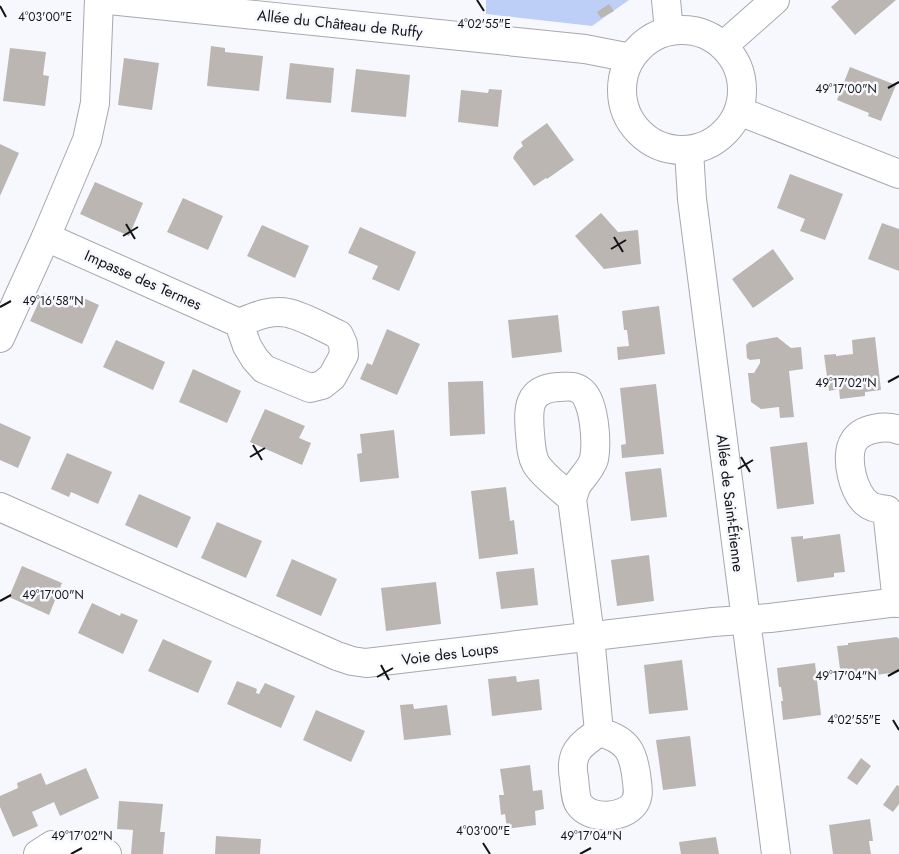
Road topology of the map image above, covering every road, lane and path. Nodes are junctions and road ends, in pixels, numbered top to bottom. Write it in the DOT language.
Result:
graph roads {
  1 [pos="100,0"];
  2 [pos="108,0"];
  3 [pos="666,0"];
  4 [pos="775,0"];
  5 [pos="669,31"];
  6 [pos="723,46"];
  7 [pos="631,58"];
  8 [pos="739,111"];
  9 [pos="689,151"];
  10 [pos="899,174"];
  11 [pos="46,237"];
  12 [pos="239,323"];
  13 [pos="0,338"];
  14 [pos="899,430"];
  15 [pos="572,499"];
  16 [pos="0,507"];
  17 [pos="893,507"];
  18 [pos="898,602"];
  19 [pos="746,619"];
  20 [pos="590,636"];
  21 [pos="600,732"];
  22 [pos="38,854"];
  23 [pos="107,854"];
  24 [pos="776,854"];
  1 -- 11 [label="street"];
  2 -- 7 [label="street, Allée du Château de Ruffy"];
  3 -- 5 [label="street"];
  4 -- 6 [label="street"];
  5 -- 6 [label="street"];
  5 -- 7 [label="street"];
  6 -- 8 [label="street"];
  7 -- 9 [label="street"];
  8 -- 9 [label="street"];
  8 -- 10 [label="street"];
  9 -- 19 [label="street, Allée de Saint-Étienne"];
  11 -- 12 [label="street, Impasse des Termes"];
  11 -- 13 [label="street"];
  14 -- 17 [label="street"];
  15 -- 20 [label="street"];
  16 -- 20 [label="street, Voie des Loups"];
  17 -- 18 [label="street"];
  18 -- 19 [label="street, Voie des Loups"];
  19 -- 20 [label="street, Voie des Loups"];
  19 -- 24 [label="street, Allée de Saint-Étienne"];
  20 -- 21 [label="street"];
  22 -- 23 [label="street"];
}
